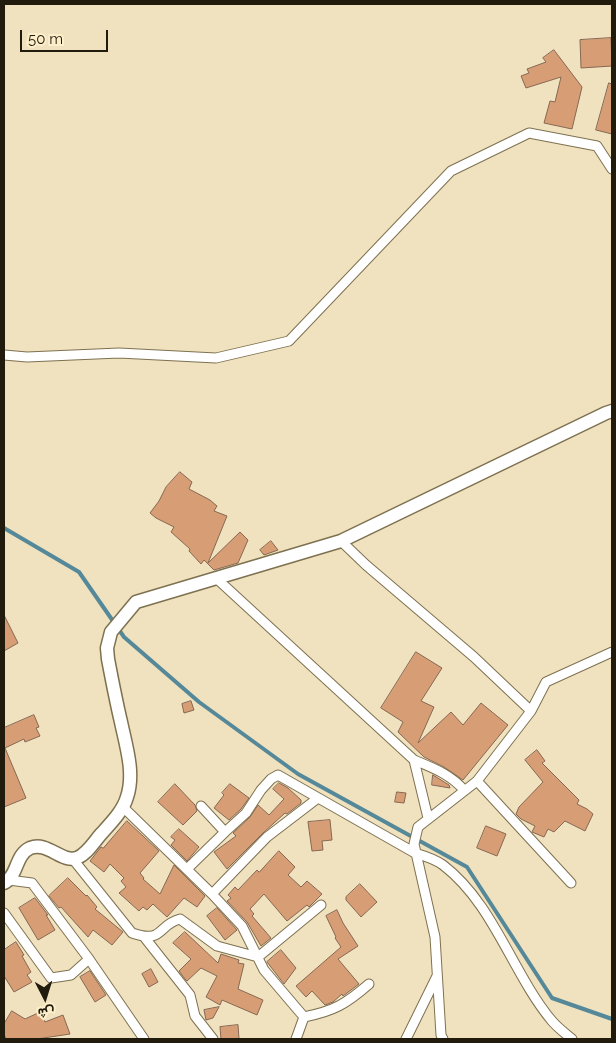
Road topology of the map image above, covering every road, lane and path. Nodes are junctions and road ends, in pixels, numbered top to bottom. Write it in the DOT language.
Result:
graph roads {
  1 [pos="612,169"];
  2 [pos="4,355"];
  3 [pos="612,411"];
  4 [pos="341,541"];
  5 [pos="216,578"];
  6 [pos="612,652"];
  7 [pos="531,711"];
  8 [pos="414,760"];
  9 [pos="477,781"];
  10 [pos="464,790"];
  11 [pos="318,798"];
  12 [pos="201,806"];
  13 [pos="123,807"];
  14 [pos="428,818"];
  15 [pos="225,832"];
  16 [pos="415,849"];
  17 [pos="72,858"];
  18 [pos="187,869"];
  19 [pos="6,882"];
  20 [pos="571,883"];
  21 [pos="212,894"];
  22 [pos="321,905"];
  23 [pos="4,913"];
  24 [pos="145,938"];
  25 [pos="258,957"];
  26 [pos="89,959"];
  27 [pos="437,976"];
  28 [pos="369,984"];
  29 [pos="304,1017"];
  30 [pos="144,1039"];
  31 [pos="213,1039"];
  32 [pos="296,1039"];
  33 [pos="406,1039"];
  34 [pos="443,1039"];
  35 [pos="572,1039"];
  1 -- 2 [label="street"];
  3 -- 4 [label="main road"];
  4 -- 5 [label="main road"];
  4 -- 7 [label="street"];
  5 -- 8 [label="street"];
  5 -- 13 [label="main road"];
  6 -- 7 [label="street"];
  7 -- 9 [label="street"];
  8 -- 10 [label="street"];
  8 -- 14 [label="street"];
  9 -- 10 [label="street"];
  9 -- 20 [label="street"];
  10 -- 14 [label="street"];
  11 -- 15 [label="street"];
  11 -- 16 [label="street"];
  11 -- 21 [label="street"];
  12 -- 15 [label="street"];
  13 -- 17 [label="main road"];
  13 -- 18 [label="street"];
  14 -- 16 [label="street"];
  15 -- 18 [label="street"];
  16 -- 27 [label="street"];
  16 -- 35 [label="street"];
  17 -- 19 [label="main road"];
  17 -- 24 [label="street"];
  18 -- 21 [label="street"];
  19 -- 26 [label="street"];
  21 -- 25 [label="street"];
  22 -- 25 [label="street"];
  23 -- 26 [label="street"];
  24 -- 25 [label="street"];
  24 -- 31 [label="street"];
  25 -- 29 [label="street"];
  26 -- 30 [label="street"];
  27 -- 33 [label="street"];
  27 -- 34 [label="street"];
  28 -- 29 [label="street"];
  29 -- 32 [label="street"];
}
